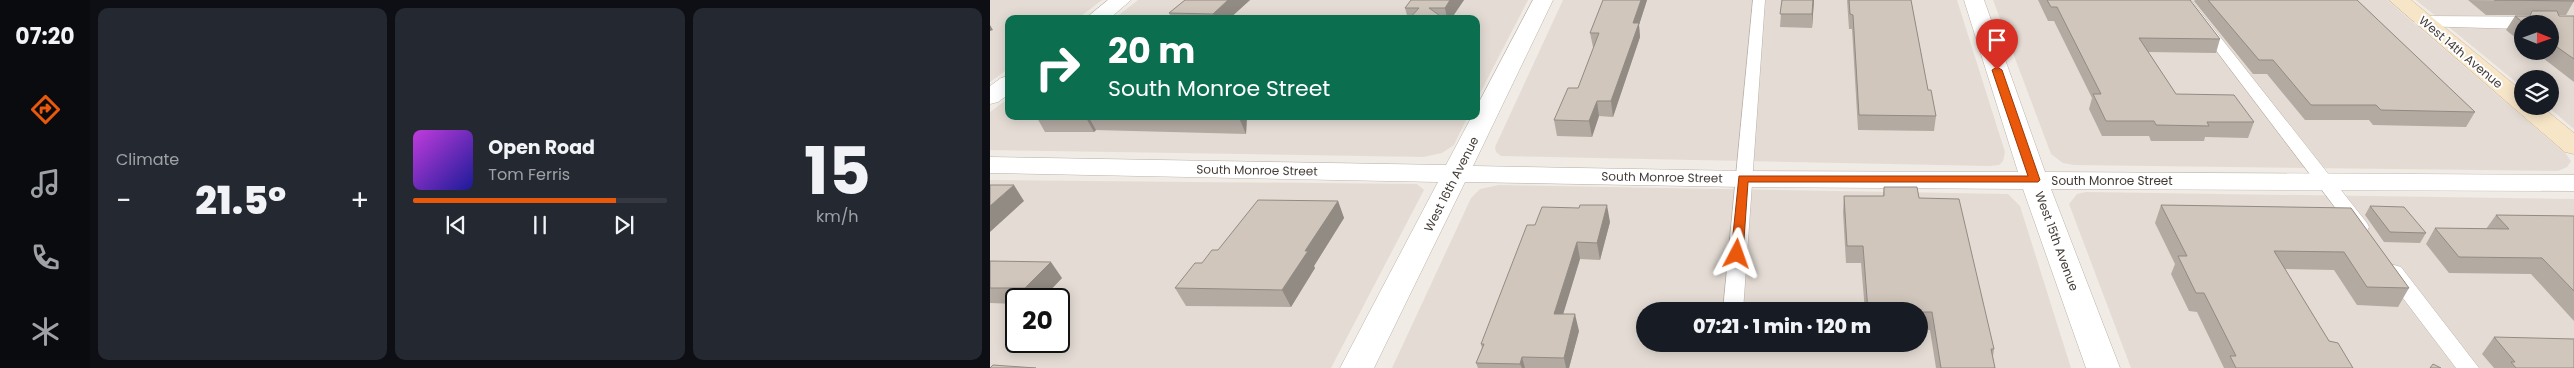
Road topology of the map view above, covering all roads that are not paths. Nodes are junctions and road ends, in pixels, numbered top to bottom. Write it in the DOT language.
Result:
graph roads {
  1 [pos="1121,0"];
  2 [pos="1543,0"];
  3 [pos="1759,0"];
  4 [pos="1974,0"];
  5 [pos="2184,0"];
  6 [pos="2399,0"];
  7 [pos="1100,15"];
  8 [pos="2425,22"];
  9 [pos="2574,22"];
  10 [pos="1005,86"];
  11 [pos="2514,96"];
  12 [pos="990,97"];
  13 [pos="2537,115"];
  14 [pos="2574,146"];
  15 [pos="990,165"];
  16 [pos="1456,174"];
  17 [pos="1743,179"];
  18 [pos="2034,180"];
  19 [pos="2324,181"];
  20 [pos="2574,183"];
  21 [pos="2372,244"];
  22 [pos="2384,259"];
  23 [pos="1734,302"];
  24 [pos="1357,368"];
  25 [pos="2103,368"];
  26 [pos="2468,368"];
  1 -- 7 [label="street"];
  2 -- 16 [label="street, West 16th Avenue"];
  3 -- 17 [label="lane"];
  4 -- 18 [label="street, West 15th Avenue"];
  5 -- 19 [label="lane"];
  6 -- 8 [label="street, West 14th Avenue"];
  8 -- 9 [label="street"];
  8 -- 11 [label="street, West 14th Avenue"];
  10 -- 12 [label="street"];
  13 -- 14 [label="street"];
  15 -- 16 [label="street, South Monroe Street"];
  16 -- 17 [label="street, South Monroe Street"];
  16 -- 24 [label="street, West 16th Avenue"];
  17 -- 18 [label="street, South Monroe Street"];
  17 -- 23 [label="lane"];
  18 -- 19 [label="street, South Monroe Street"];
  18 -- 25 [label="street, West 15th Avenue"];
  19 -- 20 [label="street, South Monroe Street"];
  19 -- 21 [label="lane"];
  22 -- 26 [label="lane"];
}
